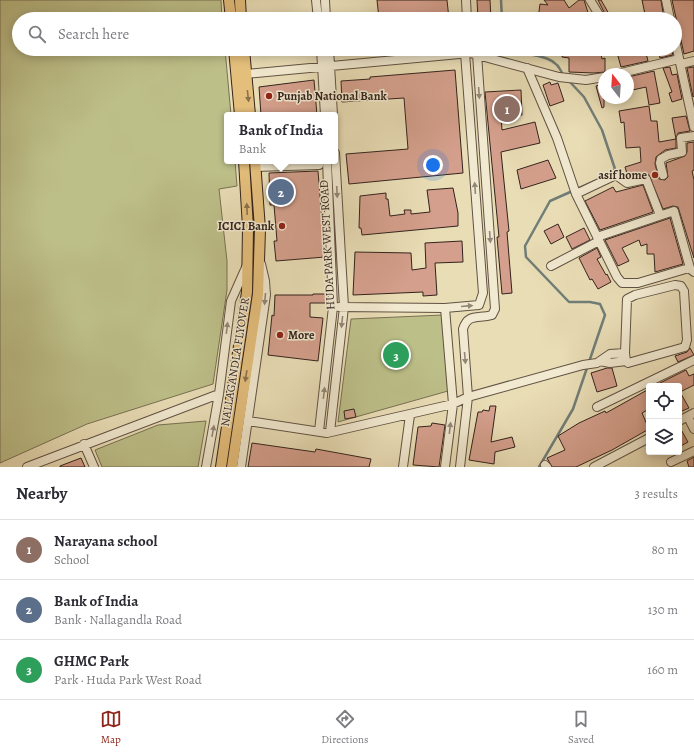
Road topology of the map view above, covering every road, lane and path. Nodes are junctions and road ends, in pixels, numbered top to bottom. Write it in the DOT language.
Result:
graph roads {
  1 [pos="229,0"];
  2 [pos="240,0"];
  3 [pos="316,0"];
  4 [pos="324,0"];
  5 [pos="466,0"];
  6 [pos="590,0"];
  7 [pos="666,0"];
  8 [pos="230,12"];
  9 [pos="241,12"];
  10 [pos="317,12"];
  11 [pos="325,12"];
  12 [pos="467,12"];
  13 [pos="597,12"];
  14 [pos="669,12"];
  15 [pos="235,56"];
  16 [pos="245,56"];
  17 [pos="323,56"];
  18 [pos="328,56"];
  19 [pos="426,56"];
  20 [pos="470,56"];
  21 [pos="470,56"];
  22 [pos="484,56"];
  23 [pos="679,56"];
  24 [pos="680,61"];
  25 [pos="694,61"];
  26 [pos="326,65"];
  27 [pos="527,68"];
  28 [pos="634,70"];
  29 [pos="246,74"];
  30 [pos="598,78"];
  31 [pos="240,112"];
  32 [pos="250,112"];
  33 [pos="324,112"];
  34 [pos="333,112"];
  35 [pos="694,128"];
  36 [pos="694,136"];
  37 [pos="244,164"];
  38 [pos="255,164"];
  39 [pos="323,164"];
  40 [pos="336,164"];
  41 [pos="663,175"];
  42 [pos="576,194"];
  43 [pos="660,214"];
  44 [pos="598,239"];
  45 [pos="260,261"];
  46 [pos="248,262"];
  47 [pos="692,265"];
  48 [pos="551,266"];
  49 [pos="333,307"];
  50 [pos="344,307"];
  51 [pos="444,308"];
  52 [pos="626,357"];
  53 [pos="694,360"];
  54 [pos="219,394"];
  55 [pos="468,397"];
  56 [pos="453,404"];
  57 [pos="597,407"];
  58 [pos="410,415"];
  59 [pos="691,415"];
  60 [pos="682,420"];
  61 [pos="248,421"];
  62 [pos="694,429"];
  63 [pos="319,431"];
  64 [pos="330,432"];
  65 [pos="646,440"];
  66 [pos="84,444"];
  67 [pos="694,451"];
  68 [pos="671,462"];
  69 [pos="40,465"];
  70 [pos="27,467"];
  71 [pos="94,467"];
  72 [pos="206,467"];
  73 [pos="221,467"];
  74 [pos="232,467"];
  75 [pos="241,467"];
  76 [pos="403,467"];
  77 [pos="445,467"];
  78 [pos="460,467"];
  79 [pos="594,467"];
  1 -- 8 [label="main road"];
  2 -- 9 [label="main road"];
  3 -- 10 [label="street"];
  4 -- 11 [label="street"];
  5 -- 12 [label="street"];
  6 -- 13 [label="street"];
  7 -- 14 [label="street"];
  15 -- 31 [label="main road"];
  16 -- 29 [label="main road"];
  17 -- 26 [label="street"];
  18 -- 26 [label="street"];
  19 -- 26 [label="street"];
  51 -- 20 [label="street, one-way"];
  21 -- 55 [label="street, one-way"];
  22 -- 27 [label="street"];
  23 -- 24 [label="street"];
  24 -- 25 [label="street"];
  24 -- 28 [label="street"];
  24 -- 35 [label="street"];
  26 -- 29 [label="street"];
  26 -- 33 [label="street"];
  26 -- 34 [label="street"];
  27 -- 30 [label="street"];
  27 -- 42 [label="street"];
  29 -- 32 [label="main road, one-way"];
  36 -- 41 [label="street"];
  46 -- 37 [label="main road, NALLAGANDLA FLYOVER, one-way"];
  38 -- 45 [label="main road, NALLAGANDLA FLYOVER"];
  39 -- 49 [label="street, HUDA PARK WEST ROAD"];
  40 -- 50 [label="street, HUDA PARK WEST ROAD, one-way"];
  42 -- 43 [label="street"];
  42 -- 44 [label="street"];
  43 -- 44 [label="street"];
  43 -- 47 [label="street"];
  44 -- 47 [label="street"];
  44 -- 48 [label="street"];
  45 -- 61 [label="street, one-way"];
  45 -- 74 [label="main road, NALLAGANDLA FLYOVER, one-way"];
  54 -- 46 [label="street, one-way"];
  46 -- 73 [label="main road, NALLAGANDLA FLYOVER"];
  49 -- 50 [label="street"];
  63 -- 49 [label="street, HUDA PARK WEST ROAD, one-way"];
  50 -- 51 [label="street"];
  50 -- 64 [label="street, HUDA PARK WEST ROAD, one-way"];
  51 -- 56 [label="street"];
  52 -- 52 [label="street"];
  52 -- 55 [label="street"];
  53 -- 57 [label="street"];
  54 -- 66 [label="street"];
  72 -- 54 [label="street, one-way"];
  55 -- 56 [label="street"];
  55 -- 78 [label="street"];
  56 -- 58 [label="street"];
  77 -- 56 [label="street, one-way"];
  58 -- 64 [label="street"];
  58 -- 76 [label="street"];
  59 -- 60 [label="street"];
  59 -- 62 [label="street"];
  61 -- 63 [label="street"];
  61 -- 75 [label="street"];
  63 -- 64 [label="street"];
  65 -- 79 [label="street"];
  66 -- 69 [label="street"];
  66 -- 71 [label="street"];
  67 -- 68 [label="street"];
  69 -- 70 [label="street"];
}
